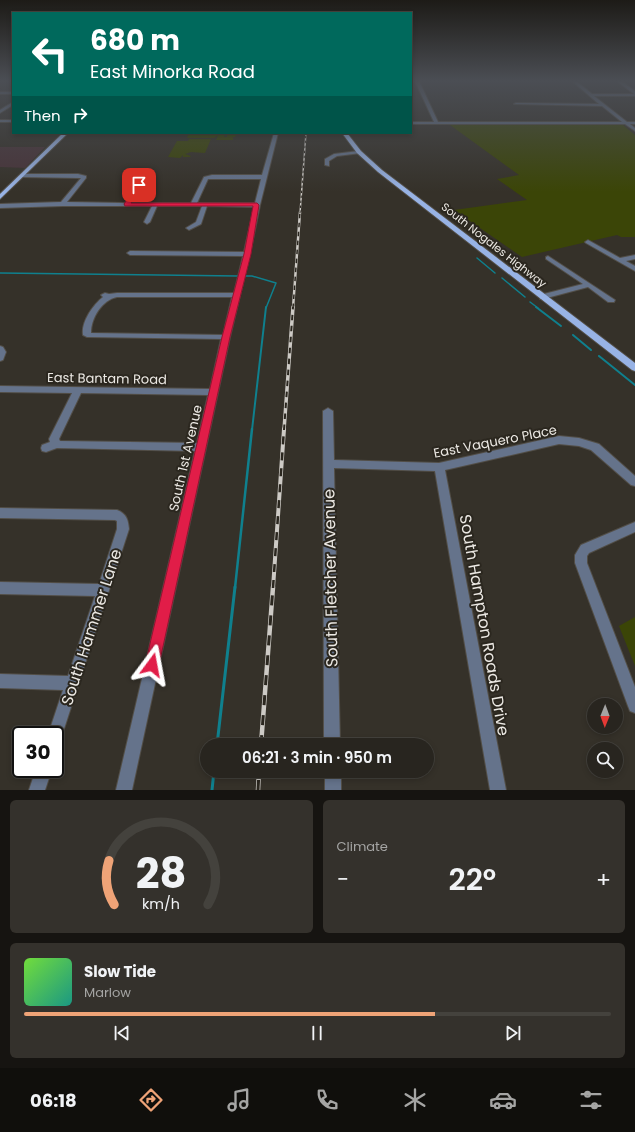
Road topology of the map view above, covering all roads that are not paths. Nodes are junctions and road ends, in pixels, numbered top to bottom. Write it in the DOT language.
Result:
graph roads {
  1 [pos="435,118"];
  2 [pos="619,118"];
  3 [pos="0,121"];
  4 [pos="12,121"];
  5 [pos="412,123"];
  6 [pos="437,123"];
  7 [pos="626,123"];
  8 [pos="635,123"];
  9 [pos="635,130"];
  10 [pos="65,134"];
  11 [pos="276,134"];
  12 [pos="345,134"];
  13 [pos="359,152"];
  14 [pos="327,165"];
  15 [pos="22,176"];
  16 [pos="145,176"];
  17 [pos="264,177"];
  18 [pos="0,197"];
  19 [pos="63,204"];
  20 [pos="127,204"];
  21 [pos="155,204"];
  22 [pos="193,205"];
  23 [pos="205,205"];
  24 [pos="257,205"];
  25 [pos="0,206"];
  26 [pos="147,222"];
  27 [pos="189,228"];
  28 [pos="588,242"];
  29 [pos="130,253"];
  30 [pos="248,254"];
  31 [pos="635,257"];
  32 [pos="548,258"];
  33 [pos="620,260"];
  34 [pos="635,269"];
  35 [pos="589,286"];
  36 [pos="237,296"];
  37 [pos="543,297"];
  38 [pos="611,300"];
  39 [pos="226,337"];
  40 [pos="635,368"];
  41 [pos="0,389"];
  42 [pos="78,390"];
  43 [pos="214,392"];
  44 [pos="328,411"];
  45 [pos="201,447"];
  46 [pos="328,464"];
  47 [pos="440,467"];
  48 [pos="635,482"];
  49 [pos="0,513"];
  50 [pos="635,527"];
  51 [pos="0,588"];
  52 [pos="103,590"];
  53 [pos="0,681"];
  54 [pos="72,683"];
  55 [pos="635,706"];
  56 [pos="58,726"];
  57 [pos="332,738"];
  58 [pos="41,778"];
  59 [pos="333,778"];
  60 [pos="37,790"];
  61 [pos="124,790"];
  62 [pos="333,790"];
  63 [pos="498,790"];
  1 -- 6 [label="street"];
  2 -- 7 [label="street"];
  3 -- 4 [label="street"];
  5 -- 6 [label="street"];
  6 -- 7 [label="street"];
  7 -- 8 [label="street"];
  7 -- 9 [label="street"];
  10 -- 15 [label="main road"];
  11 -- 17 [label="street, South 1st Avenue"];
  12 -- 13 [label="main road, South Nogales Highway"];
  13 -- 14 [label="street"];
  13 -- 37 [label="main road, South Nogales Highway"];
  15 -- 18 [label="main road"];
  15 -- 19 [label="street"];
  16 -- 20 [label="street"];
  17 -- 22 [label="street"];
  17 -- 24 [label="street, South 1st Avenue"];
  19 -- 20 [label="street"];
  19 -- 25 [label="street"];
  20 -- 21 [label="street"];
  21 -- 22 [label="street"];
  21 -- 26 [label="street"];
  22 -- 23 [label="street"];
  23 -- 24 [label="street"];
  23 -- 27 [label="street"];
  24 -- 30 [label="street, South 1st Avenue"];
  28 -- 33 [label="street"];
  29 -- 30 [label="street"];
  30 -- 36 [label="street, South 1st Avenue"];
  31 -- 33 [label="street"];
  32 -- 35 [label="street"];
  33 -- 34 [label="street"];
  35 -- 37 [label="street"];
  35 -- 38 [label="street"];
  36 -- 39 [label="street, South 1st Avenue"];
  36 -- 39 [label="street"];
  37 -- 40 [label="main road, South Nogales Highway"];
  39 -- 43 [label="street, South 1st Avenue"];
  41 -- 42 [label="street, East Bantam Road"];
  42 -- 43 [label="street, East Bantam Road"];
  42 -- 45 [label="street"];
  43 -- 45 [label="street, South 1st Avenue"];
  44 -- 46 [label="street, South Fletcher Avenue"];
  45 -- 61 [label="street, South 1st Avenue"];
  46 -- 47 [label="street, East Vaquero Place"];
  46 -- 57 [label="street, South Fletcher Avenue"];
  47 -- 48 [label="street, East Vaquero Place"];
  47 -- 63 [label="street, South Hampton Roads Drive"];
  49 -- 52 [label="street, South Hammer Lane"];
  50 -- 55 [label="street"];
  51 -- 52 [label="street"];
  52 -- 54 [label="street, South Hammer Lane"];
  53 -- 54 [label="street"];
  54 -- 56 [label="street, South Hammer Lane"];
  58 -- 60 [label="street"];
  59 -- 62 [label="street"];
}
